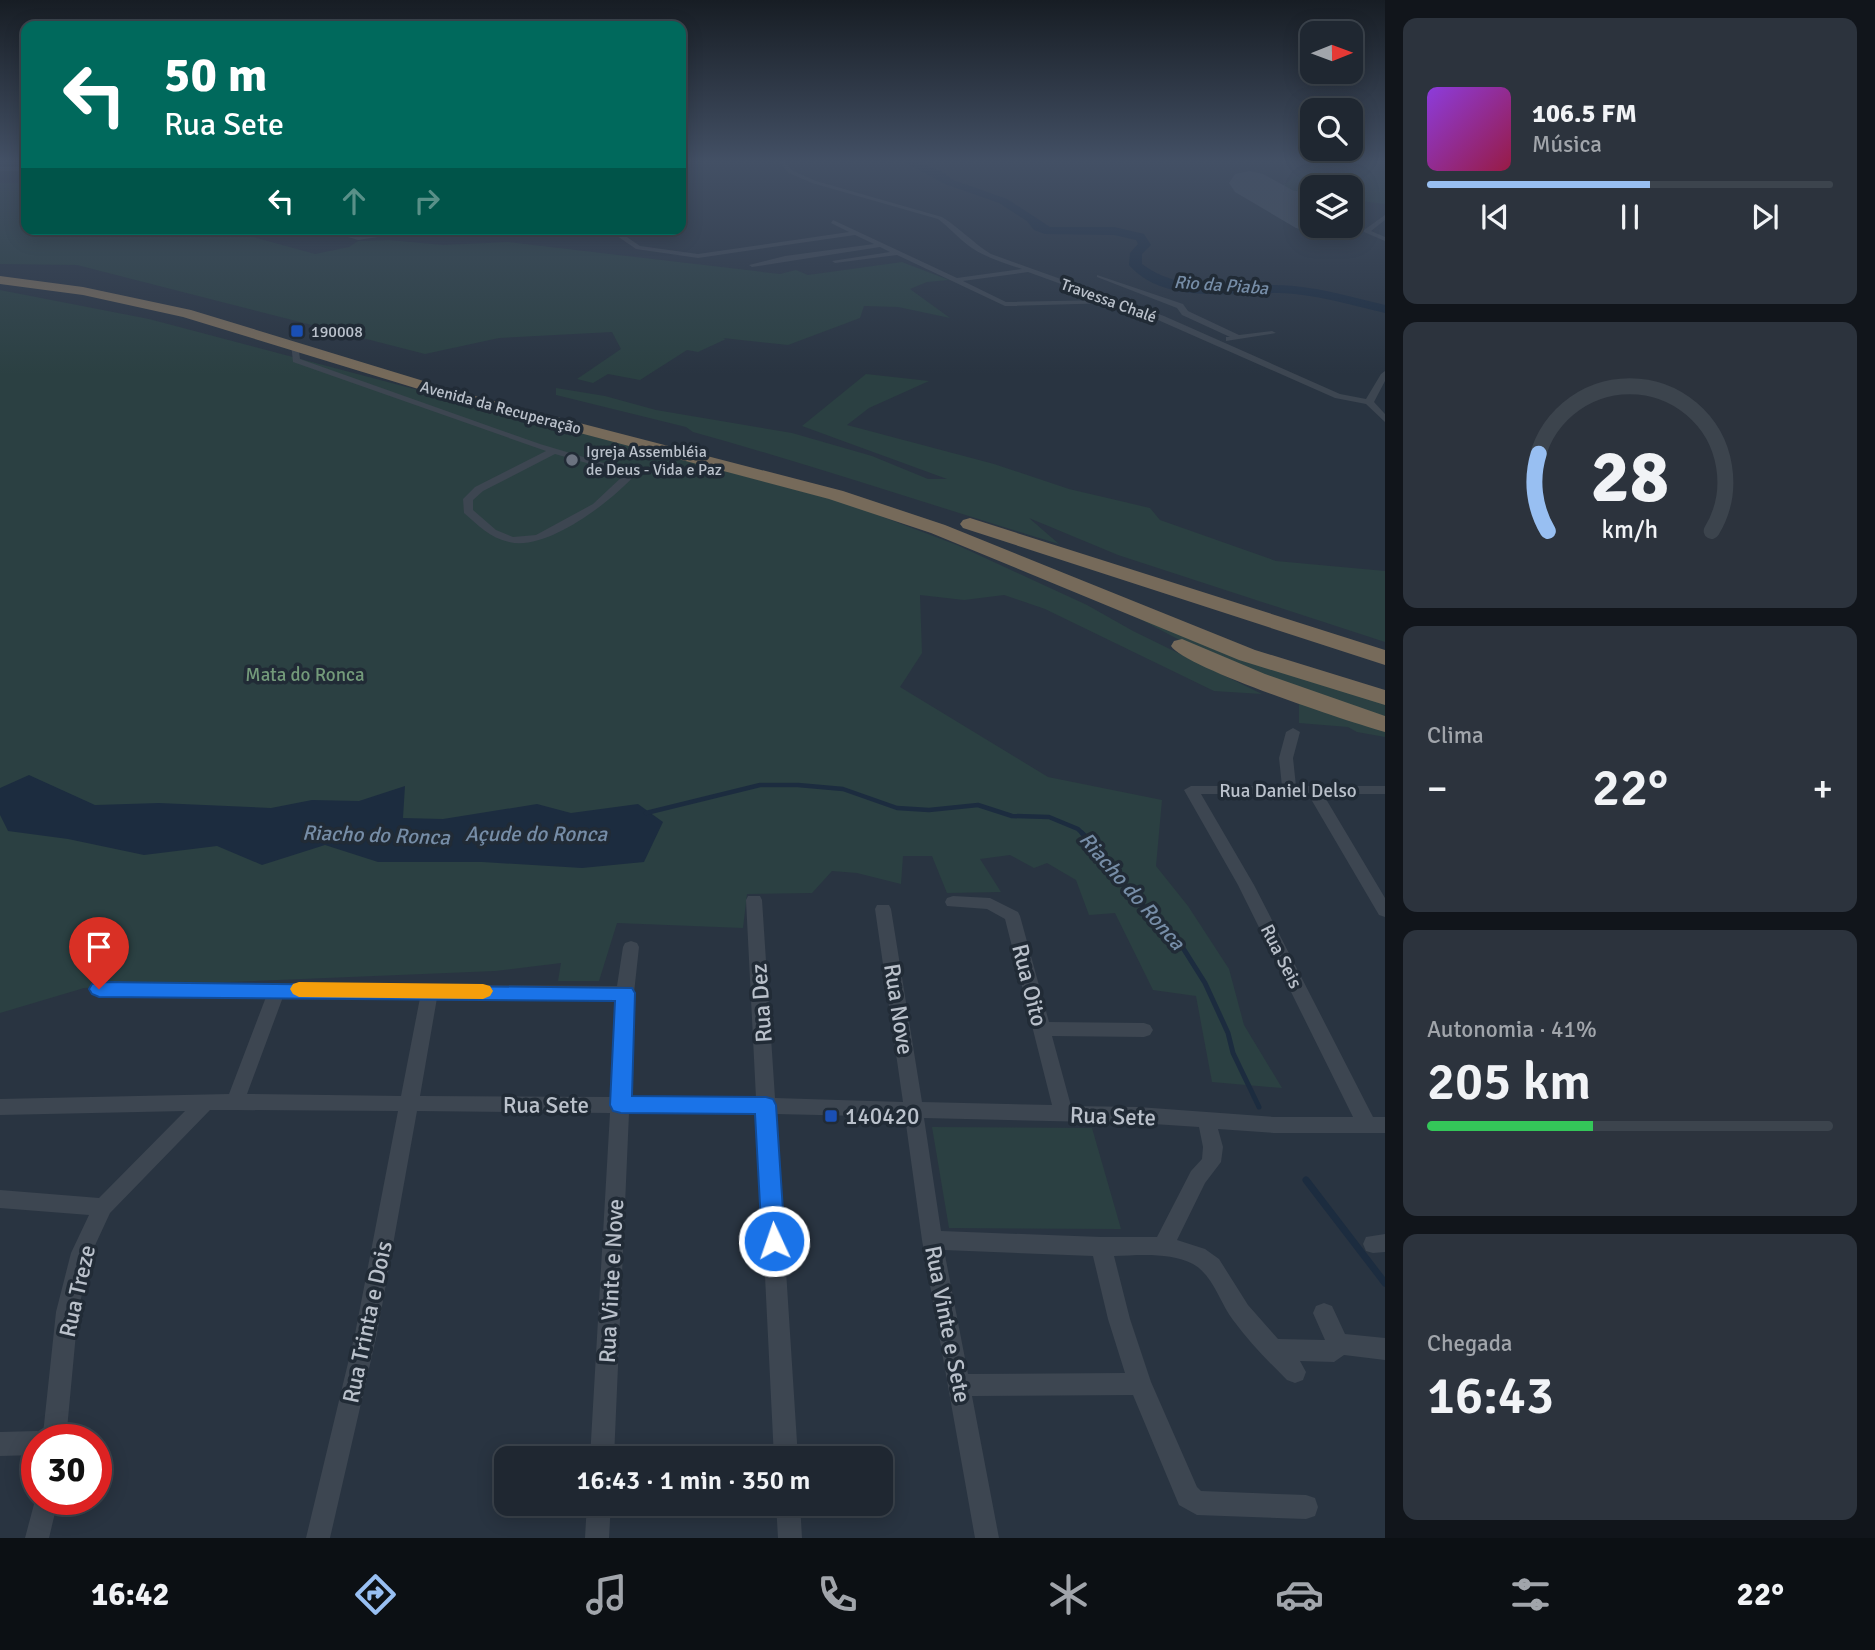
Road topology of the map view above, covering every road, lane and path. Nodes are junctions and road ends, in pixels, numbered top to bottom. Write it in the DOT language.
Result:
graph roads {
  1 [pos="958,232"];
  2 [pos="857,233"];
  3 [pos="349,235"];
  4 [pos="381,235"];
  5 [pos="619,235"];
  6 [pos="880,245"];
  7 [pos="764,246"];
  8 [pos="896,253"];
  9 [pos="785,259"];
  10 [pos="828,262"];
  11 [pos="752,265"];
  12 [pos="0,270"];
  13 [pos="1026,271"];
  14 [pos="1099,276"];
  15 [pos="0,280"];
  16 [pos="957,280"];
  17 [pos="1117,302"];
  18 [pos="1272,333"];
  19 [pos="1239,338"];
  20 [pos="1214,341"];
  21 [pos="293,345"];
  22 [pos="1385,374"];
  23 [pos="1368,401"];
  24 [pos="1385,419"];
  25 [pos="554,451"];
  26 [pos="1042,549"];
  27 [pos="1074,585"];
  28 [pos="1385,658"];
  29 [pos="1385,681"];
  30 [pos="1385,698"];
  31 [pos="1385,724"];
  32 [pos="1293,732"];
  33 [pos="1289,789"];
  34 [pos="1191,790"];
  35 [pos="1313,790"];
  36 [pos="1385,790"];
  37 [pos="754,900"];
  38 [pos="953,902"];
  39 [pos="883,909"];
  40 [pos="1385,911"];
  41 [pos="631,947"];
  42 [pos="99,989"];
  43 [pos="277,989"];
  44 [pos="430,990"];
  45 [pos="625,993"];
  46 [pos="1041,1029"];
  47 [pos="1144,1030"];
  48 [pos="206,1102"];
  49 [pos="235,1102"];
  50 [pos="408,1105"];
  51 [pos="621,1105"];
  52 [pos="766,1105"];
  53 [pos="0,1107"];
  54 [pos="914,1109"];
  55 [pos="1064,1114"];
  56 [pos="1207,1121"];
  57 [pos="1376,1125"];
  58 [pos="0,1199"];
  59 [pos="103,1207"];
  60 [pos="932,1240"];
  61 [pos="1101,1247"];
  62 [pos="1163,1247"];
  63 [pos="1324,1313"];
  64 [pos="1338,1344"];
  65 [pos="1385,1349"];
  66 [pos="1273,1350"];
  67 [pos="1295,1372"];
  68 [pos="1140,1384"];
  69 [pos="959,1385"];
  70 [pos="56,1424"];
  71 [pos="21,1443"];
  72 [pos="0,1444"];
  73 [pos="603,1446"];
  74 [pos="785,1446"];
  75 [pos="1307,1507"];
  76 [pos="42,1515"];
  77 [pos="598,1516"];
  78 [pos="789,1516"];
  79 [pos="37,1538"];
  80 [pos="318,1538"];
  81 [pos="597,1538"];
  82 [pos="790,1538"];
  83 [pos="987,1538"];
  1 -- 13 [label="street, Travessa Chalé"];
  2 -- 6 [label="street"];
  2 -- 7 [label="street"];
  3 -- 4 [label="street"];
  5 -- 7 [label="street"];
  6 -- 8 [label="street"];
  6 -- 9 [label="street"];
  7 -- 9 [label="street"];
  8 -- 10 [label="street"];
  8 -- 16 [label="street"];
  9 -- 11 [label="street"];
  12 -- 26 [label="highway"];
  13 -- 16 [label="street"];
  13 -- 17 [label="street, Travessa Chalé"];
  14 -- 19 [label="street"];
  15 -- 21 [label="highway, Avenida da Recuperação"];
  16 -- 17 [label="street"];
  17 -- 20 [label="street, Travessa Chalé"];
  18 -- 19 [label="street"];
  19 -- 20 [label="street"];
  20 -- 23 [label="street, Travessa Chalé"];
  21 -- 25 [label="street"];
  21 -- 27 [label="highway, Avenida da Recuperação"];
  22 -- 23 [label="street"];
  23 -- 24 [label="street"];
  25 -- 25 [label="street"];
  26 -- 28 [label="highway"];
  26 -- 29 [label="highway"];
  27 -- 30 [label="highway"];
  27 -- 31 [label="highway"];
  32 -- 33 [label="street"];
  33 -- 34 [label="street, Rua Daniel Delso"];
  33 -- 35 [label="street, Rua Daniel Delso"];
  34 -- 57 [label="street, Rua Seis"];
  35 -- 36 [label="street, Rua Daniel Delso"];
  35 -- 40 [label="street"];
  37 -- 52 [label="street, Rua Dez"];
  38 -- 46 [label="street, Rua Oito"];
  39 -- 54 [label="street, Rua Nove"];
  41 -- 45 [label="street, Rua Vinte e Nove"];
  42 -- 43 [label="street"];
  43 -- 44 [label="street"];
  43 -- 49 [label="street"];
  44 -- 45 [label="street"];
  44 -- 50 [label="street, Rua Trinta e Dois"];
  45 -- 51 [label="street, Rua Vinte e Nove"];
  46 -- 47 [label="street"];
  46 -- 55 [label="street, Rua Oito"];
  48 -- 49 [label="street, Rua Sete"];
  48 -- 53 [label="street, Rua Sete"];
  48 -- 59 [label="street, Rua Treze"];
  49 -- 50 [label="street, Rua Sete"];
  50 -- 51 [label="street, Rua Sete"];
  50 -- 80 [label="street, Rua Trinta e Dois"];
  51 -- 52 [label="street, Rua Sete"];
  51 -- 73 [label="street, Rua Vinte e Nove"];
  52 -- 54 [label="street, Rua Sete"];
  52 -- 74 [label="street, Rua Dez"];
  54 -- 55 [label="street, Rua Sete"];
  54 -- 60 [label="street, Rua Vinte e Sete"];
  55 -- 56 [label="street, Rua Sete"];
  56 -- 57 [label="street, Rua Sete"];
  56 -- 62 [label="street"];
  58 -- 59 [label="street"];
  59 -- 70 [label="street, Rua Treze"];
  60 -- 61 [label="street"];
  60 -- 69 [label="street, Rua Vinte e Sete"];
  61 -- 62 [label="street"];
  61 -- 68 [label="street"];
  62 -- 66 [label="street"];
  63 -- 64 [label="street"];
  64 -- 65 [label="street"];
  64 -- 66 [label="street"];
  66 -- 67 [label="street"];
  68 -- 69 [label="street"];
  68 -- 75 [label="street"];
  69 -- 83 [label="street, Rua Vinte e Sete"];
  71 -- 72 [label="street"];
  76 -- 79 [label="street"];
  77 -- 81 [label="street"];
  78 -- 82 [label="street"];
}
